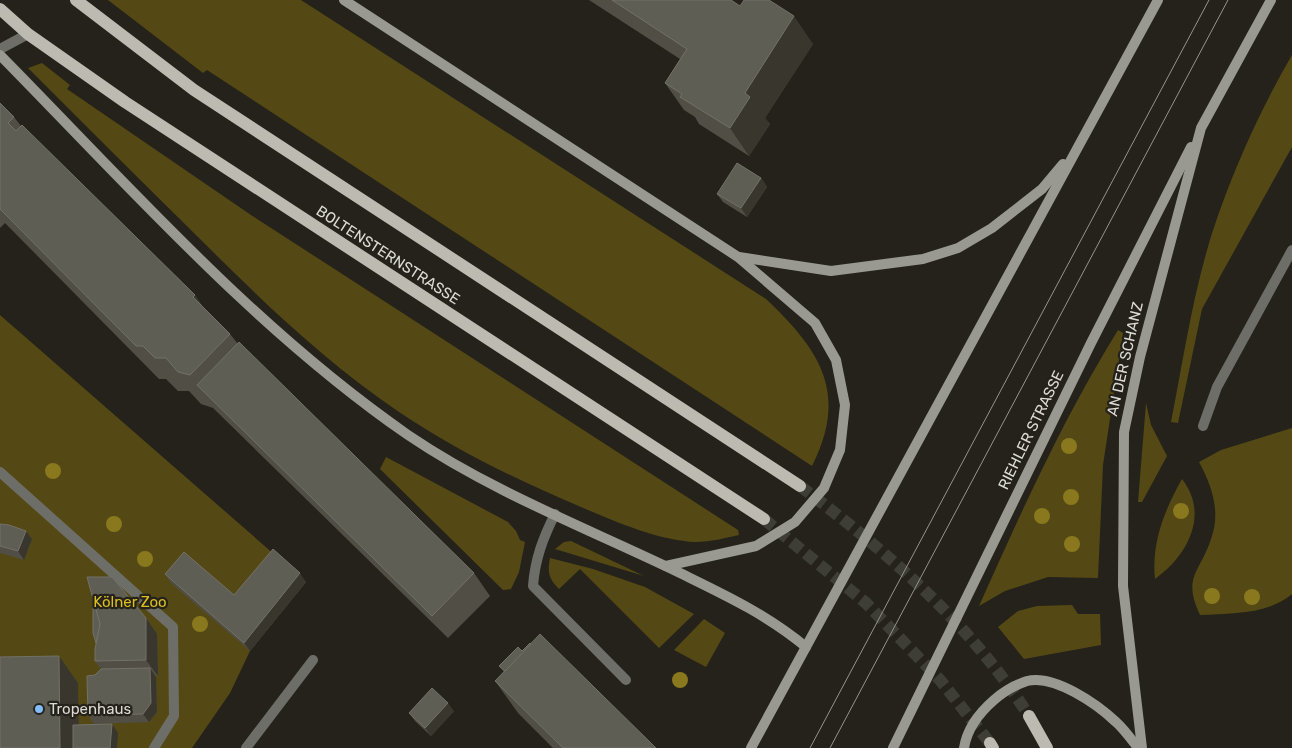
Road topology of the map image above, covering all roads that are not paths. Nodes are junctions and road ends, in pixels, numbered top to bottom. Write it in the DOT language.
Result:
graph roads {
  1 [pos="76,0"];
  2 [pos="344,0"];
  3 [pos="1158,0"];
  4 [pos="1271,0"];
  5 [pos="0,9"];
  6 [pos="28,34"];
  7 [pos="0,49"];
  8 [pos="0,55"];
  9 [pos="1201,128"];
  10 [pos="1078,146"];
  11 [pos="1292,250"];
  12 [pos="738,257"];
  13 [pos="1204,426"];
  14 [pos="0,472"];
  15 [pos="800,486"];
  16 [pos="554,514"];
  17 [pos="764,519"];
  18 [pos="666,566"];
  19 [pos="806,647"];
  20 [pos="313,660"];
  21 [pos="626,680"];
  22 [pos="1029,716"];
  23 [pos="154,748"];
  24 [pos="246,748"];
  25 [pos="751,748"];
  26 [pos="893,748"];
  27 [pos="964,748"];
  28 [pos="1047,748"];
  29 [pos="1138,748"];
  30 [pos="1142,748"];
  1 -- 15 [label="main road"];
  2 -- 12 [label="main road"];
  3 -- 10 [label="main road"];
  4 -- 9 [label="main road, AN DER SCHANZ"];
  5 -- 6 [label="main road, BOLTENSTERNSTRASSE"];
  6 -- 7 [label="lane"];
  6 -- 17 [label="main road, BOLTENSTERNSTRASSE"];
  8 -- 16 [label="main road"];
  9 -- 26 [label="main road, RIEHLER STRASSE"];
  9 -- 30 [label="main road, AN DER SCHANZ"];
  10 -- 12 [label="main road"];
  10 -- 19 [label="main road"];
  11 -- 13 [label="lane"];
  12 -- 18 [label="main road"];
  14 -- 23 [label="lane"];
  16 -- 18 [label="main road"];
  16 -- 21 [label="lane"];
  18 -- 19 [label="main road"];
  19 -- 25 [label="main road"];
  20 -- 24 [label="lane"];
  22 -- 28 [label="main road"];
  27 -- 29 [label="main road"];
}
